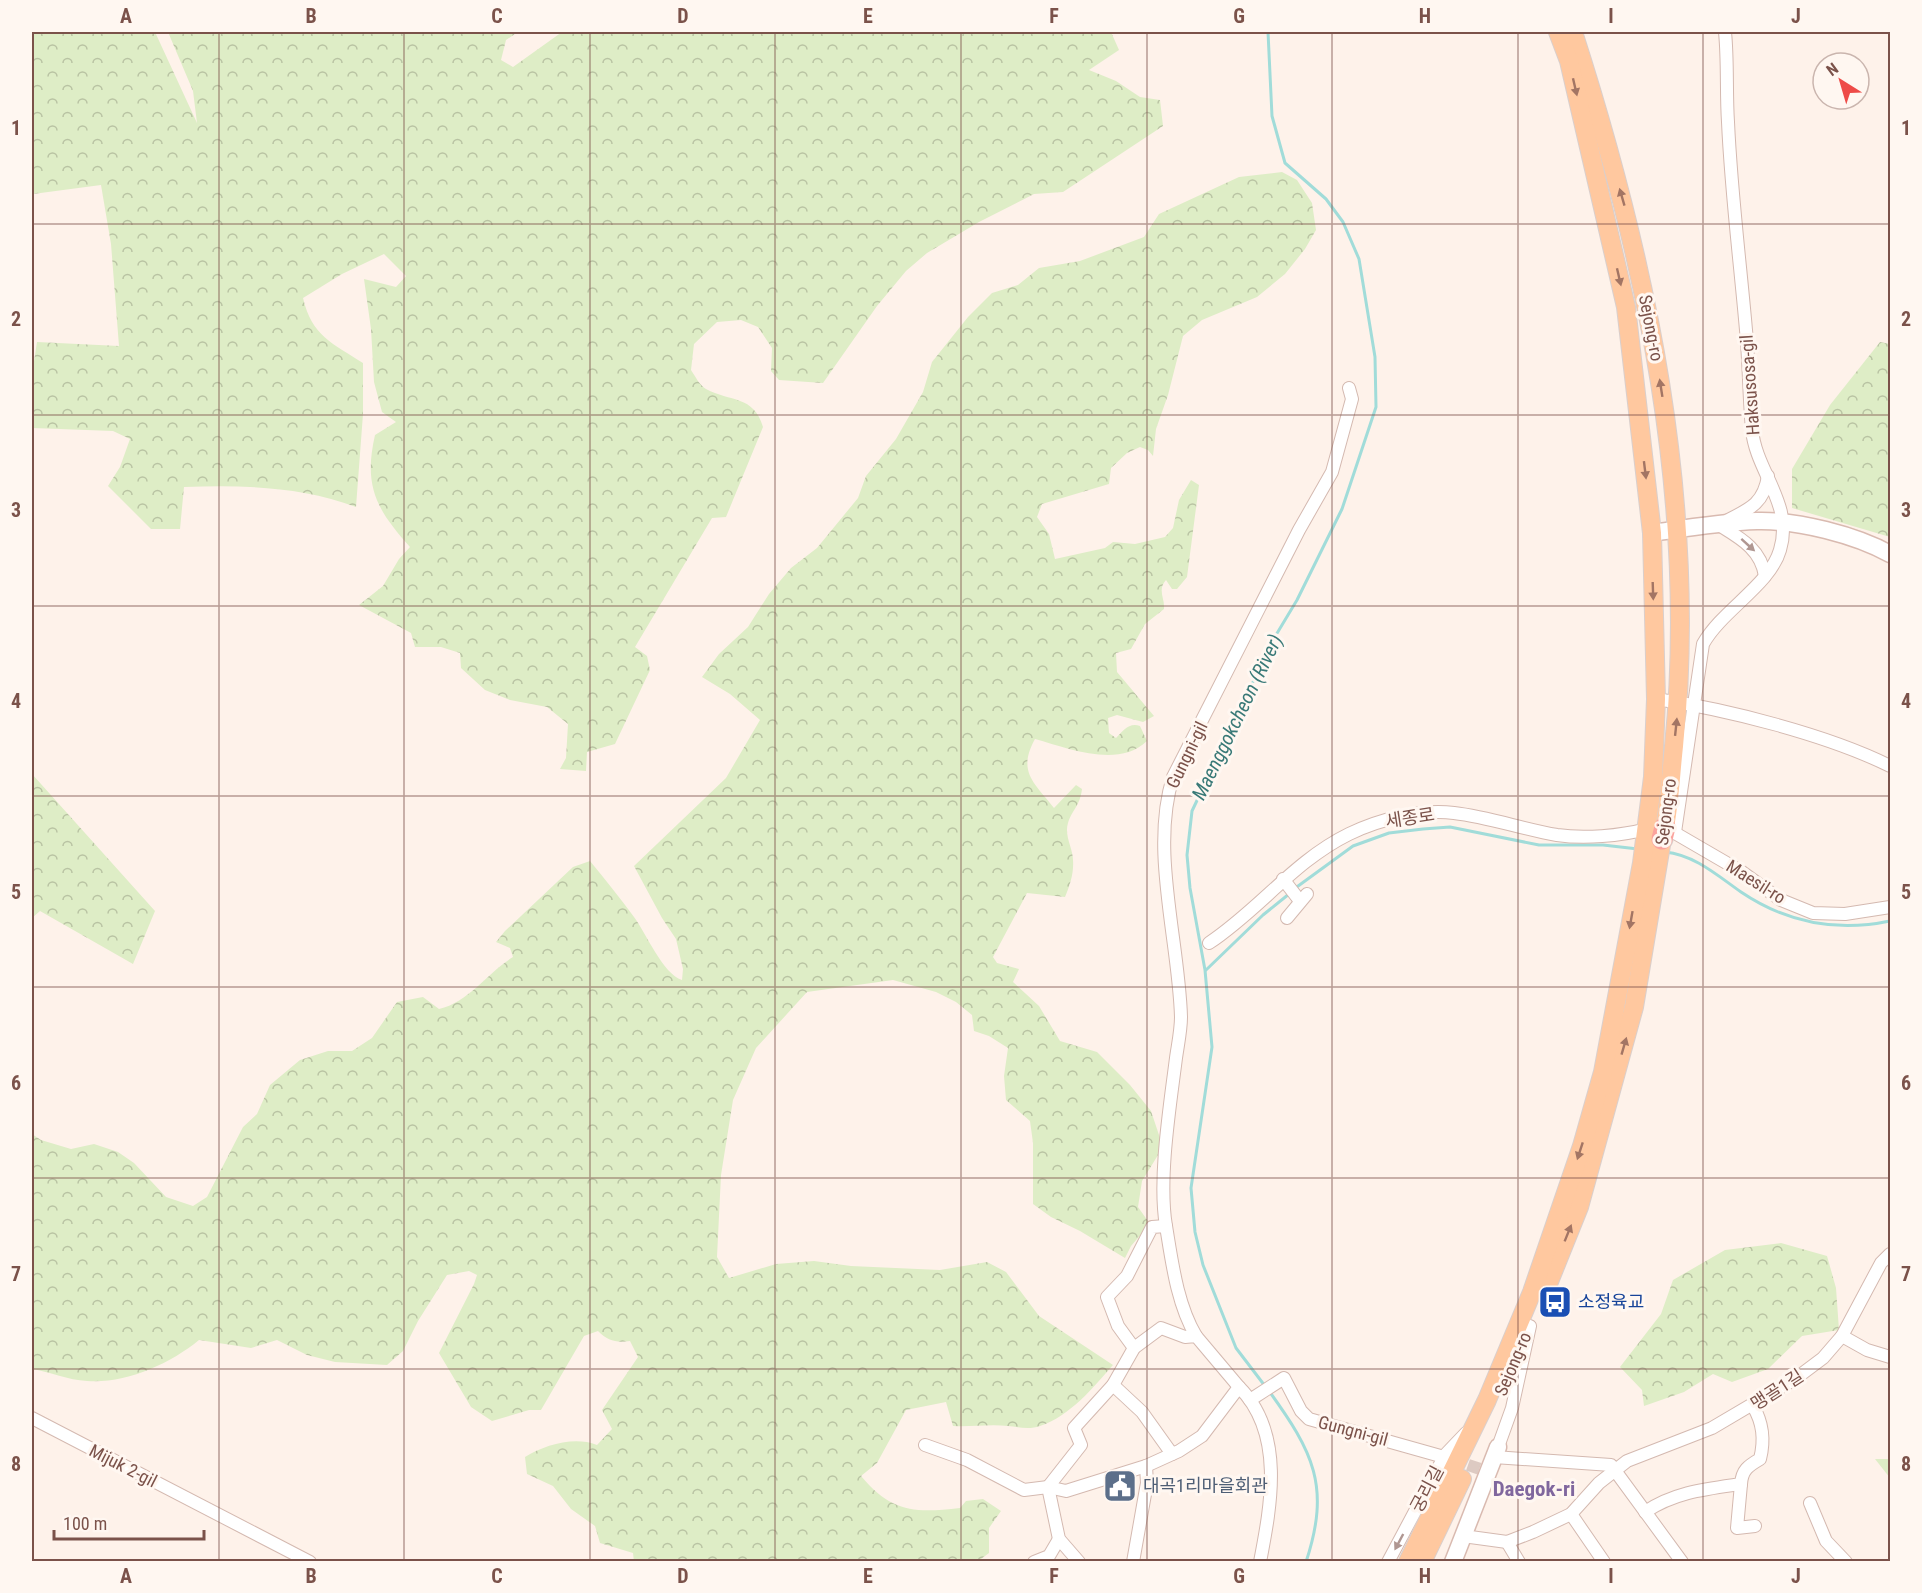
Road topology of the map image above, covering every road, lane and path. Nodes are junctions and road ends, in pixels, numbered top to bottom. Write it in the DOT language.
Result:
graph roads {
  1 [pos="1558,32"];
  2 [pos="1573,32"];
  3 [pos="1725,32"];
  4 [pos="1349,388"];
  5 [pos="1768,475"];
  6 [pos="1783,522"];
  7 [pos="1719,525"];
  8 [pos="1677,529"];
  9 [pos="1652,533"];
  10 [pos="1890,554"];
  11 [pos="1765,576"];
  12 [pos="1656,699"];
  13 [pos="1686,703"];
  14 [pos="1890,766"];
  15 [pos="1659,834"];
  16 [pos="1651,862"];
  17 [pos="1283,879"];
  18 [pos="1890,907"];
  19 [pos="1287,918"];
  20 [pos="1209,943"];
  21 [pos="1166,1226"];
  22 [pos="1890,1254"];
  23 [pos="1530,1326"];
  24 [pos="1842,1335"];
  25 [pos="1196,1336"];
  26 [pos="1134,1348"];
  27 [pos="1890,1357"];
  28 [pos="1113,1384"];
  29 [pos="1239,1387"];
  30 [pos="1250,1400"];
  31 [pos="1753,1406"];
  32 [pos="32,1418"];
  33 [pos="1475,1424"];
  34 [pos="925,1445"];
  35 [pos="1496,1452"];
  36 [pos="1172,1454"];
  37 [pos="1444,1457"];
  38 [pos="1146,1466"];
  39 [pos="1616,1471"];
  40 [pos="1741,1484"];
  41 [pos="1048,1487"];
  42 [pos="1810,1503"];
  43 [pos="1645,1512"];
  44 [pos="1571,1514"];
  45 [pos="1755,1526"];
  46 [pos="1463,1536"];
  47 [pos="1059,1539"];
  48 [pos="1507,1542"];
  49 [pos="310,1562"];
  50 [pos="1034,1562"];
  51 [pos="1079,1562"];
  52 [pos="1133,1562"];
  53 [pos="1260,1562"];
  54 [pos="1388,1562"];
  55 [pos="1408,1562"];
  56 [pos="1422,1562"];
  57 [pos="1453,1562"];
  58 [pos="1520,1562"];
  59 [pos="1605,1562"];
  60 [pos="1682,1562"];
  61 [pos="1846,1562"];
  1 -- 9 [label="main road, Sejong-ro, one-way"];
  8 -- 2 [label="main road, Sejong-ro, one-way"];
  3 -- 5 [label="street, Haksusosa-gil"];
  4 -- 21 [label="street, Gungni-gil"];
  5 -- 6 [label="street, Haksusosa-gil"];
  5 -- 7 [label="street"];
  6 -- 7 [label="main road"];
  6 -- 10 [label="main road"];
  6 -- 11 [label="street, Haksusosa-gil"];
  7 -- 8 [label="main road"];
  7 -- 11 [label="street, one-way"];
  8 -- 9 [label="main road"];
  8 -- 13 [label="main road, Sejong-ro"];
  9 -- 12 [label="main road, Sejong-ro, one-way"];
  11 -- 13 [label="street, Haksusosa-gil"];
  12 -- 13 [label="street"];
  12 -- 15 [label="main road, Sejong-ro"];
  13 -- 14 [label="street"];
  13 -- 15 [label="main road, Sejong-ro"];
  15 -- 16 [label="main road, Sejong-ro"];
  15 -- 17 [label="street, 세종로"];
  15 -- 18 [label="street, Maesil-ro"];
  23 -- 16 [label="main road, Sejong-ro, one-way"];
  16 -- 33 [label="main road, Sejong-ro, one-way"];
  17 -- 19 [label="street"];
  17 -- 20 [label="street, 세종로"];
  21 -- 25 [label="street, Gungni-gil"];
  21 -- 26 [label="street"];
  22 -- 24 [label="street, 맹골1길"];
  23 -- 35 [label="street"];
  23 -- 56 [label="main road, Sejong-ro"];
  24 -- 27 [label="street"];
  24 -- 31 [label="street, 맹골1길"];
  25 -- 26 [label="street"];
  25 -- 29 [label="street, Gungni-gil"];
  26 -- 28 [label="street"];
  28 -- 36 [label="street"];
  28 -- 41 [label="street"];
  29 -- 30 [label="street, Gungni-gil"];
  29 -- 36 [label="street"];
  30 -- 37 [label="street, Gungni-gil"];
  30 -- 53 [label="street, Gungni-gil"];
  31 -- 39 [label="street, 맹골1길"];
  31 -- 40 [label="street"];
  32 -- 49 [label="street, Mijuk 2-gil"];
  33 -- 37 [label="street, 궁리길"];
  33 -- 55 [label="main road, Sejong-ro"];
  34 -- 41 [label="street"];
  35 -- 39 [label="street"];
  35 -- 46 [label="main road"];
  36 -- 38 [label="street"];
  37 -- 54 [label="street, 궁리길, one-way"];
  38 -- 41 [label="street"];
  38 -- 52 [label="street"];
  39 -- 43 [label="street"];
  39 -- 44 [label="street, 맹골1길"];
  40 -- 43 [label="street"];
  40 -- 45 [label="street"];
  41 -- 47 [label="street"];
  42 -- 61 [label="street"];
  43 -- 60 [label="street"];
  44 -- 48 [label="street"];
  44 -- 59 [label="street"];
  46 -- 48 [label="street"];
  46 -- 57 [label="main road"];
  47 -- 50 [label="street"];
  47 -- 51 [label="street"];
  48 -- 58 [label="street"];
}
